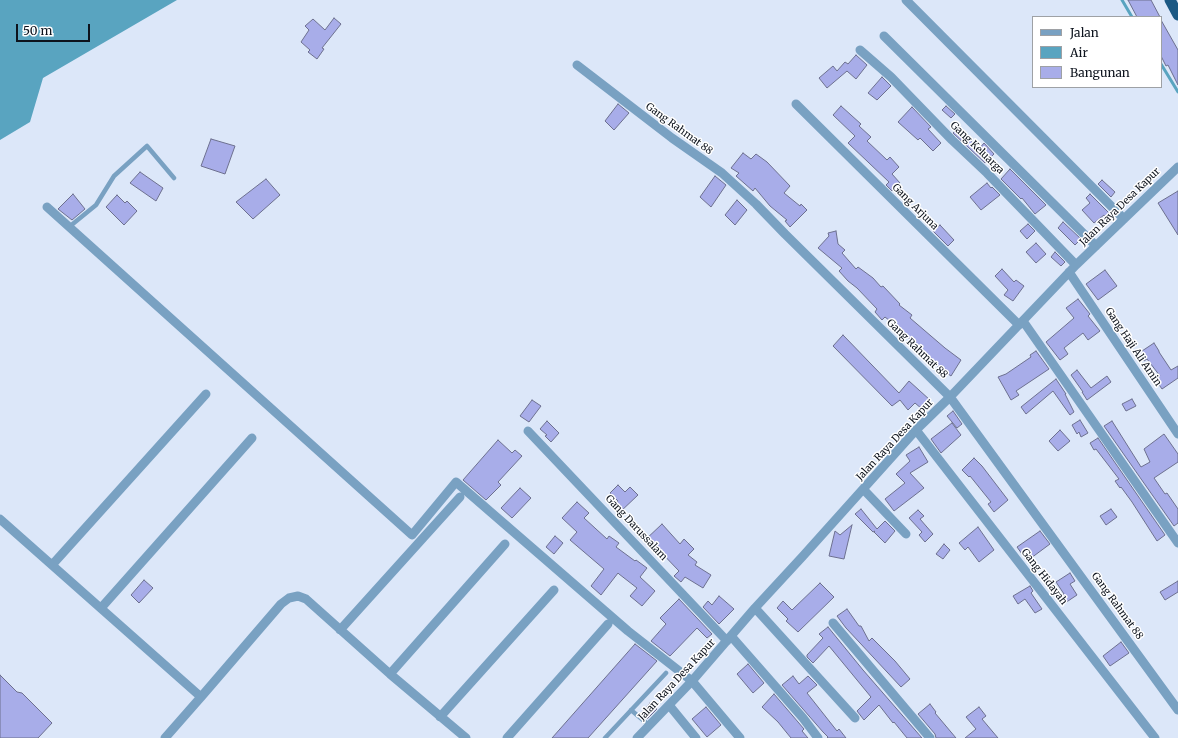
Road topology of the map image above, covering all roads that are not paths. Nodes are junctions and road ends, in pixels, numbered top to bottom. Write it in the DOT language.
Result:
graph roads {
  1 [pos="906,0"];
  2 [pos="1170,0"];
  3 [pos="1178,15"];
  4 [pos="884,36"];
  5 [pos="860,50"];
  6 [pos="576,65"];
  7 [pos="796,104"];
  8 [pos="1178,167"];
  9 [pos="174,178"];
  10 [pos="47,207"];
  11 [pos="1124,219"];
  12 [pos="69,227"];
  13 [pos="1096,246"];
  14 [pos="1076,265"];
  15 [pos="1069,272"];
  16 [pos="1021,323"];
  17 [pos="206,394"];
  18 [pos="950,397"];
  19 [pos="916,430"];
  20 [pos="528,431"];
  21 [pos="1178,434"];
  22 [pos="252,438"];
  23 [pos="864,490"];
  24 [pos="460,497"];
  25 [pos="0,519"];
  26 [pos="906,534"];
  27 [pos="1178,543"];
  28 [pos="505,544"];
  29 [pos="52,565"];
  30 [pos="554,590"];
  31 [pos="101,608"];
  32 [pos="755,608"];
  33 [pos="833,623"];
  34 [pos="608,624"];
  35 [pos="340,630"];
  36 [pos="729,639"];
  37 [pos="666,673"];
  38 [pos="390,674"];
  39 [pos="692,681"];
  40 [pos="201,697"];
  41 [pos="669,705"];
  42 [pos="631,710"];
  43 [pos="1178,710"];
  44 [pos="440,717"];
  45 [pos="855,718"];
  46 [pos="650,726"];
  47 [pos="165,738"];
  48 [pos="466,738"];
  49 [pos="507,738"];
  50 [pos="605,738"];
  51 [pos="637,738"];
  52 [pos="696,738"];
  53 [pos="740,738"];
  54 [pos="818,738"];
  55 [pos="930,738"];
  56 [pos="1155,738"];
  1 -- 11 [label="street"];
  2 -- 3 [label="highway"];
  4 -- 13 [label="street"];
  5 -- 14 [label="street, Gang Keluarga"];
  6 -- 18 [label="street, Gang Rahmat 88"];
  7 -- 16 [label="street, Gang Arjuna"];
  8 -- 11 [label="street, Jalan Raya Desa Kapur"];
  9 -- 12 [label="lane"];
  10 -- 12 [label="street"];
  11 -- 13 [label="street, Jalan Raya Desa Kapur"];
  12 -- 39 [label="street"];
  13 -- 14 [label="street, Jalan Raya Desa Kapur"];
  14 -- 15 [label="street, Jalan Raya Desa Kapur"];
  15 -- 16 [label="street, Jalan Raya Desa Kapur"];
  15 -- 21 [label="street, Gang Haji Ali Amin"];
  16 -- 18 [label="street, Jalan Raya Desa Kapur"];
  16 -- 27 [label="street, Gang Arjuna"];
  17 -- 29 [label="street"];
  18 -- 19 [label="street, Jalan Raya Desa Kapur"];
  18 -- 43 [label="street, Gang Rahmat 88"];
  19 -- 23 [label="street, Jalan Raya Desa Kapur"];
  19 -- 56 [label="street, Gang Hidayah"];
  20 -- 36 [label="street, Gang Darussalam"];
  22 -- 31 [label="street"];
  23 -- 26 [label="street"];
  23 -- 32 [label="street, Jalan Raya Desa Kapur"];
  24 -- 35 [label="street"];
  25 -- 29 [label="street"];
  28 -- 38 [label="street"];
  29 -- 31 [label="street"];
  30 -- 44 [label="street"];
  31 -- 40 [label="street"];
  32 -- 36 [label="street, Jalan Raya Desa Kapur"];
  32 -- 45 [label="street"];
  33 -- 55 [label="street"];
  34 -- 49 [label="street"];
  35 -- 38 [label="street"];
  35 -- 40 [label="street"];
  36 -- 39 [label="street, Jalan Raya Desa Kapur"];
  36 -- 54 [label="street, Gang Darussalam"];
  37 -- 42 [label="lane"];
  38 -- 44 [label="street"];
  39 -- 41 [label="street, Jalan Raya Desa Kapur"];
  39 -- 53 [label="street"];
  40 -- 47 [label="street"];
  41 -- 46 [label="street, Jalan Raya Desa Kapur"];
  41 -- 52 [label="street"];
  42 -- 46 [label="lane"];
  42 -- 50 [label="lane"];
  44 -- 48 [label="street"];
  46 -- 51 [label="street, Jalan Raya Desa Kapur"];
}
